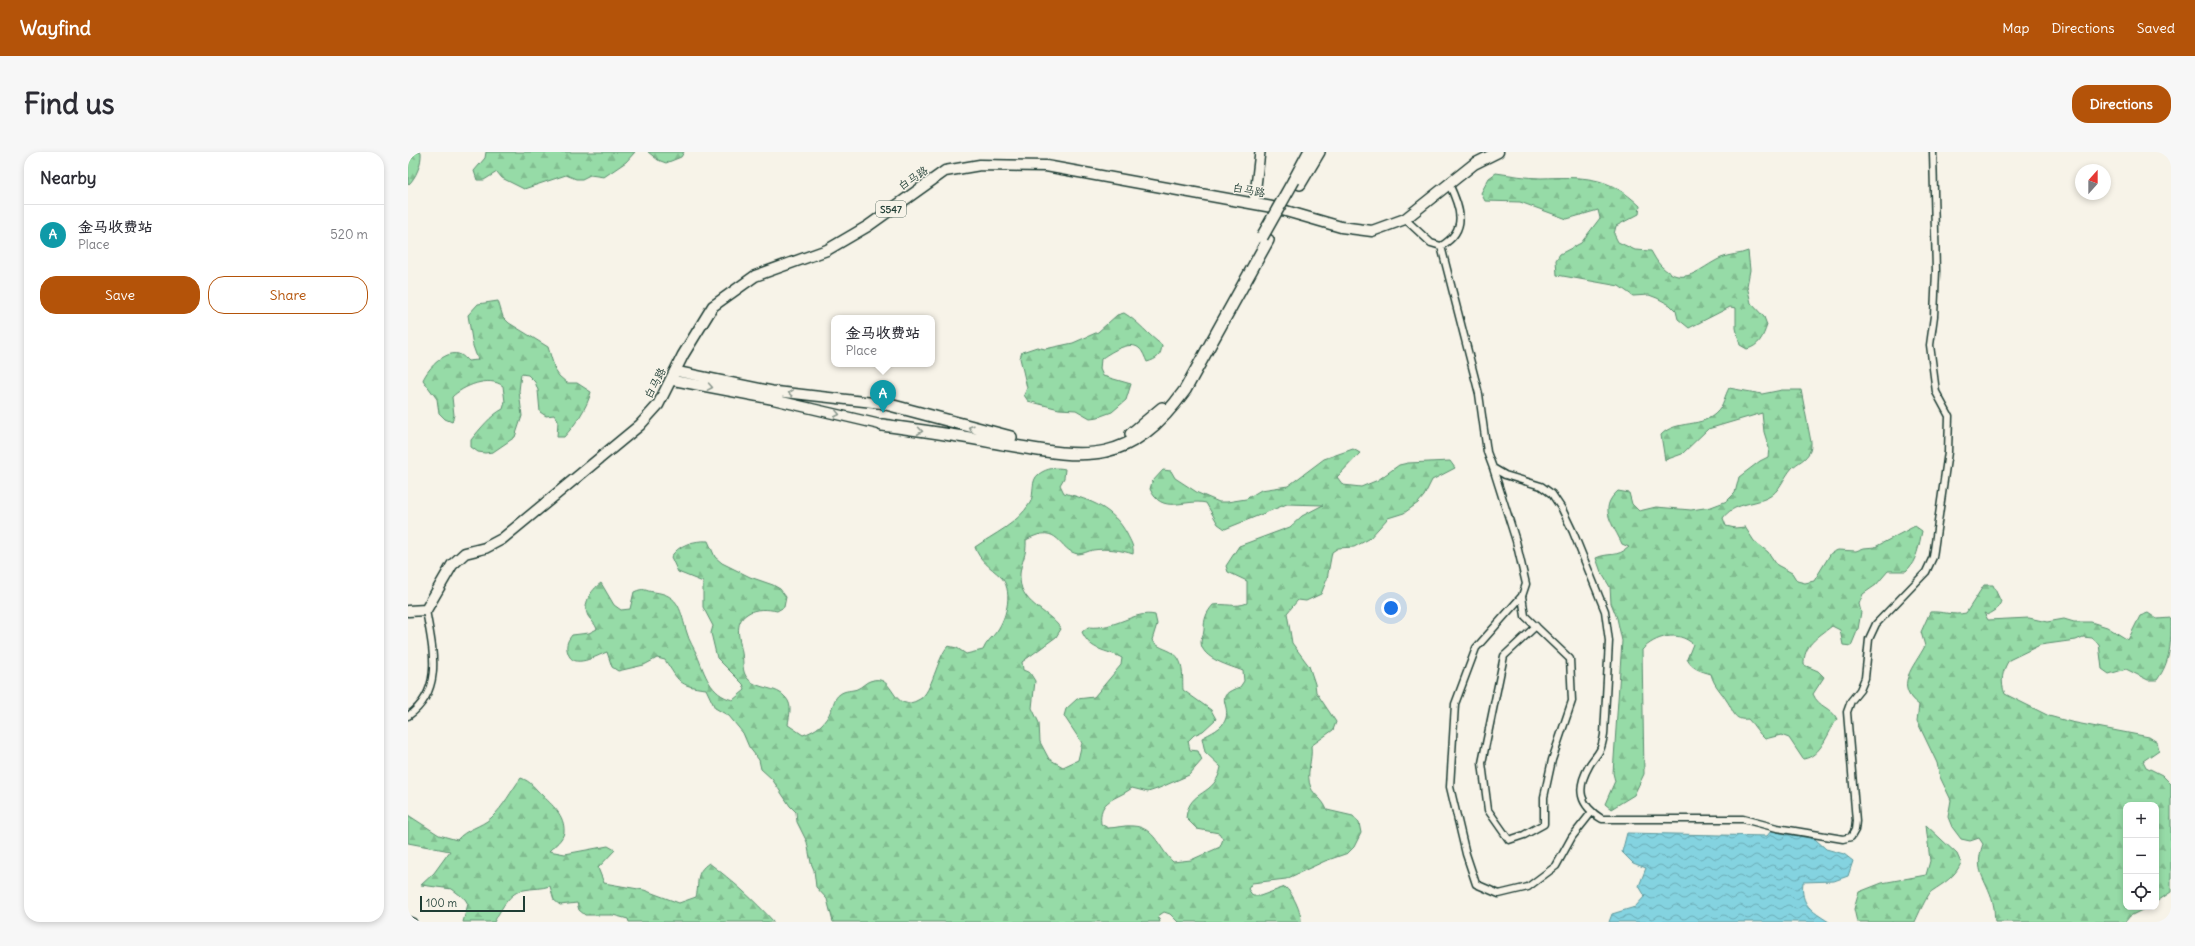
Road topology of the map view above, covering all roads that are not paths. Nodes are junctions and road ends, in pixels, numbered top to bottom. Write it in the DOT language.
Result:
graph roads {
  1 [pos="1260,152"];
  2 [pos="1309,152"];
  3 [pos="1319,152"];
  4 [pos="1498,152"];
  5 [pos="1933,152"];
  6 [pos="1297,182"];
  7 [pos="1448,184"];
  8 [pos="1254,203"];
  9 [pos="1405,219"];
  10 [pos="1265,238"];
  11 [pos="1441,246"];
  12 [pos="673,376"];
  13 [pos="886,404"];
  14 [pos="882,425"];
  15 [pos="1493,468"];
  16 [pos="1522,596"];
  17 [pos="408,610"];
  18 [pos="426,610"];
  19 [pos="1536,626"];
  20 [pos="408,716"];
  21 [pos="1591,812"];
  22 [pos="408,920"];
  23 [pos="413,922"];
  1 -- 8 [label="main road"];
  2 -- 6 [label="highway"];
  3 -- 6 [label="highway"];
  4 -- 7 [label="main road, 白马路 / S547"];
  5 -- 21 [label="street"];
  6 -- 10 [label="highway, bridge"];
  7 -- 9 [label="main road, 白马路 / S547"];
  7 -- 11 [label="street"];
  8 -- 9 [label="main road, 白马路 / S547"];
  8 -- 12 [label="main road, 白马路 / S547"];
  9 -- 11 [label="street"];
  10 -- 13 [label="highway, one-way"];
  14 -- 10 [label="highway, one-way"];
  11 -- 15 [label="street"];
  13 -- 12 [label="main road, one-way"];
  12 -- 14 [label="main road, one-way"];
  12 -- 18 [label="main road, 白马路 / S547"];
  15 -- 16 [label="street"];
  15 -- 21 [label="street"];
  16 -- 19 [label="street"];
  16 -- 21 [label="street"];
  17 -- 18 [label="main road"];
  18 -- 20 [label="street"];
  19 -- 19 [label="street"];
  22 -- 23 [label="street"];
}
